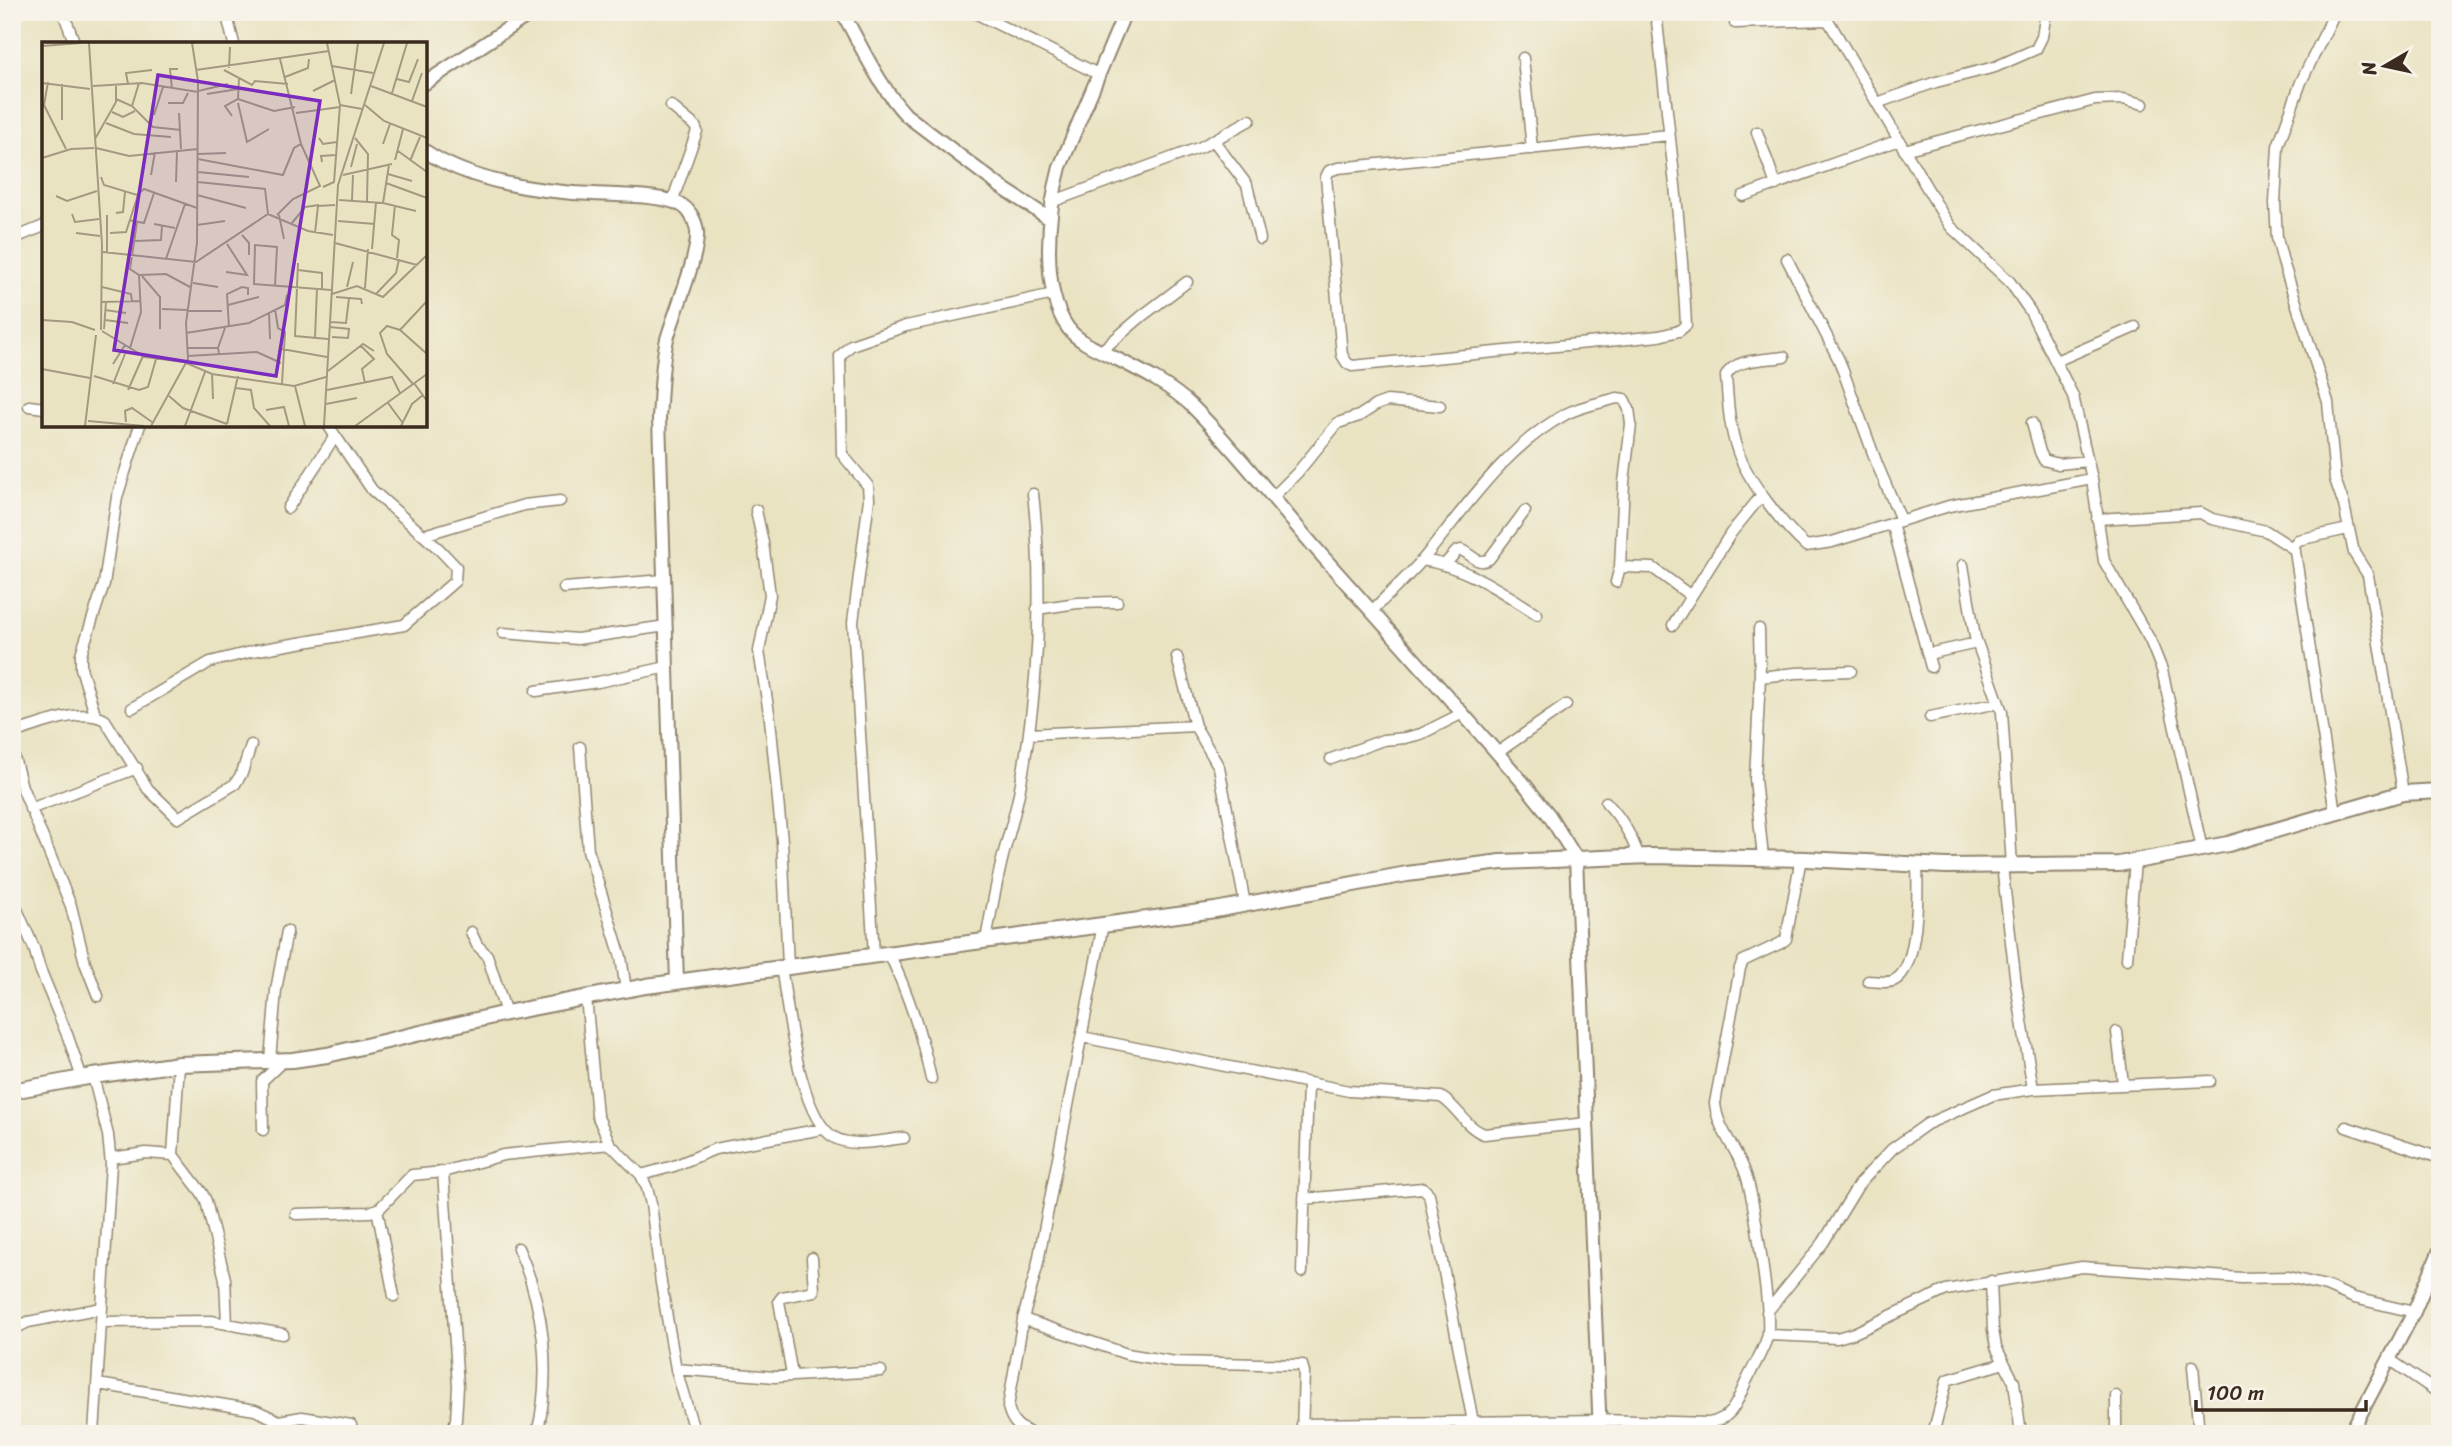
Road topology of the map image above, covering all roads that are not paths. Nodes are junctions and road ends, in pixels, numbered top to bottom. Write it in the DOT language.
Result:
graph roads {
  1 [pos="63,12"];
  2 [pos="226,12"];
  3 [pos="533,12"];
  4 [pos="842,12"];
  5 [pos="973,12"];
  6 [pos="1125,12"];
  7 [pos="1656,12"];
  8 [pos="2046,12"];
  9 [pos="2335,12"];
  10 [pos="1735,23"];
  11 [pos="74,42"];
  12 [pos="234,42"];
  13 [pos="1523,58"];
  14 [pos="1098,74"];
  15 [pos="427,82"];
  16 [pos="1877,103"];
  17 [pos="2143,104"];
  18 [pos="671,106"];
  19 [pos="1250,120"];
  20 [pos="1757,132"];
  21 [pos="1669,135"];
  22 [pos="1214,141"];
  23 [pos="1901,145"];
  24 [pos="1532,149"];
  25 [pos="427,152"];
  26 [pos="1776,185"];
  27 [pos="1743,196"];
  28 [pos="672,202"];
  29 [pos="1051,202"];
  30 [pos="1051,219"];
  31 [pos="42,227"];
  32 [pos="12,239"];
  33 [pos="1260,239"];
  34 [pos="1787,259"];
  35 [pos="1187,282"];
  36 [pos="1054,293"];
  37 [pos="2134,327"];
  38 [pos="1101,351"];
  39 [pos="1784,358"];
  40 [pos="2056,361"];
  41 [pos="29,406"];
  42 [pos="1440,406"];
  43 [pos="42,408"];
  44 [pos="2032,424"];
  45 [pos="140,427"];
  46 [pos="329,427"];
  47 [pos="335,436"];
  48 [pos="2088,461"];
  49 [pos="2092,479"];
  50 [pos="1033,494"];
  51 [pos="1762,495"];
  52 [pos="1272,498"];
  53 [pos="560,501"];
  54 [pos="288,508"];
  55 [pos="756,510"];
  56 [pos="1525,510"];
  57 [pos="2097,519"];
  58 [pos="1896,522"];
  59 [pos="2348,529"];
  60 [pos="424,535"];
  61 [pos="2294,549"];
  62 [pos="1422,560"];
  63 [pos="1445,564"];
  64 [pos="1963,565"];
  65 [pos="1620,568"];
  66 [pos="664,580"];
  67 [pos="1616,582"];
  68 [pos="564,588"];
  69 [pos="1691,596"];
  70 [pos="1117,602"];
  71 [pos="1037,608"];
  72 [pos="1372,611"];
  73 [pos="1537,614"];
  74 [pos="1673,625"];
  75 [pos="666,626"];
  76 [pos="1759,629"];
  77 [pos="502,633"];
  78 [pos="1977,643"];
  79 [pos="1928,654"];
  80 [pos="1177,657"];
  81 [pos="667,667"];
  82 [pos="1931,667"];
  83 [pos="1851,671"];
  84 [pos="1760,677"];
  85 [pos="536,691"];
  86 [pos="1998,703"];
  87 [pos="1566,705"];
  88 [pos="132,708"];
  89 [pos="1462,713"];
  90 [pos="95,714"];
  91 [pos="1930,717"];
  92 [pos="1195,726"];
  93 [pos="12,733"];
  94 [pos="1029,734"];
  95 [pos="251,745"];
  96 [pos="580,747"];
  97 [pos="12,750"];
  98 [pos="1497,753"];
  99 [pos="1331,759"];
  100 [pos="137,768"];
  101 [pos="2440,791"];
  102 [pos="2403,793"];
  103 [pos="1606,802"];
  104 [pos="30,809"];
  105 [pos="2335,813"];
  106 [pos="2202,849"];
  107 [pos="1639,857"];
  108 [pos="1576,858"];
  109 [pos="1763,858"];
  110 [pos="1801,859"];
  111 [pos="2136,861"];
  112 [pos="1917,864"];
  113 [pos="2007,866"];
  114 [pos="12,898"];
  115 [pos="1245,904"];
  116 [pos="1103,925"];
  117 [pos="287,931"];
  118 [pos="471,932"];
  119 [pos="986,940"];
  120 [pos="882,953"];
  121 [pos="2127,959"];
  122 [pos="785,967"];
  123 [pos="1868,981"];
  124 [pos="677,982"];
  125 [pos="626,990"];
  126 [pos="98,996"];
  127 [pos="586,997"];
  128 [pos="506,1013"];
  129 [pos="2117,1032"];
  130 [pos="1082,1037"];
  131 [pos="277,1060"];
  132 [pos="178,1064"];
  133 [pos="88,1077"];
  134 [pos="931,1079"];
  135 [pos="2210,1081"];
  136 [pos="1308,1084"];
  137 [pos="2123,1084"];
  138 [pos="2033,1089"];
  139 [pos="12,1091"];
  140 [pos="1587,1123"];
  141 [pos="2346,1127"];
  142 [pos="822,1129"];
  143 [pos="263,1130"];
  144 [pos="904,1139"];
  145 [pos="610,1144"];
  146 [pos="173,1155"];
  147 [pos="111,1158"];
  148 [pos="2440,1158"];
  149 [pos="443,1172"];
  150 [pos="641,1175"];
  151 [pos="1304,1199"];
  152 [pos="377,1209"];
  153 [pos="296,1214"];
  154 [pos="518,1248"];
  155 [pos="2440,1250"];
  156 [pos="812,1258"];
  157 [pos="1302,1272"];
  158 [pos="1991,1281"];
  159 [pos="394,1296"];
  160 [pos="102,1308"];
  161 [pos="1766,1312"];
  162 [pos="2414,1312"];
  163 [pos="1023,1319"];
  164 [pos="102,1322"];
  165 [pos="227,1324"];
  166 [pos="12,1330"];
  167 [pos="283,1334"];
  168 [pos="1768,1335"];
  169 [pos="2389,1359"];
  170 [pos="2004,1363"];
  171 [pos="2193,1366"];
  172 [pos="676,1369"];
  173 [pos="881,1371"];
  174 [pos="792,1375"];
  175 [pos="98,1384"];
  176 [pos="2440,1394"];
  177 [pos="2116,1396"];
  178 [pos="1600,1420"];
  179 [pos="1473,1422"];
  180 [pos="351,1425"];
  181 [pos="1302,1429"];
  182 [pos="94,1434"];
  183 [pos="451,1434"];
  184 [pos="537,1434"];
  185 [pos="695,1434"];
  186 [pos="1032,1434"];
  187 [pos="1600,1434"];
  188 [pos="1933,1434"];
  189 [pos="2021,1434"];
  190 [pos="2116,1434"];
  191 [pos="2199,1434"];
  192 [pos="2350,1434"];
  1 -- 11 [label="street"];
  2 -- 12 [label="street"];
  3 -- 15 [label="street"];
  4 -- 30 [label="street"];
  5 -- 14 [label="street"];
  6 -- 14 [label="street"];
  7 -- 21 [label="street"];
  8 -- 16 [label="street"];
  9 -- 59 [label="street"];
  10 -- 16 [label="street"];
  13 -- 24 [label="street"];
  14 -- 29 [label="street"];
  16 -- 23 [label="street"];
  17 -- 23 [label="street"];
  18 -- 28 [label="street"];
  19 -- 22 [label="street"];
  20 -- 26 [label="street"];
  21 -- 24 [label="street"];
  21 -- 24 [label="street"];
  22 -- 29 [label="street"];
  22 -- 33 [label="street"];
  23 -- 26 [label="street"];
  23 -- 40 [label="street"];
  25 -- 28 [label="street"];
  26 -- 27 [label="street"];
  28 -- 66 [label="street"];
  29 -- 30 [label="street"];
  30 -- 36 [label="street"];
  31 -- 32 [label="street"];
  34 -- 58 [label="street"];
  35 -- 38 [label="street"];
  36 -- 38 [label="street"];
  36 -- 120 [label="street"];
  37 -- 40 [label="street"];
  38 -- 52 [label="street"];
  39 -- 51 [label="street"];
  40 -- 48 [label="street"];
  41 -- 43 [label="street"];
  42 -- 52 [label="street"];
  44 -- 48 [label="street"];
  45 -- 90 [label="street"];
  46 -- 47 [label="street"];
  47 -- 54 [label="street"];
  47 -- 60 [label="street"];
  48 -- 49 [label="street"];
  49 -- 57 [label="street"];
  49 -- 58 [label="street"];
  50 -- 71 [label="street"];
  51 -- 58 [label="street"];
  51 -- 69 [label="street"];
  52 -- 72 [label="street"];
  53 -- 60 [label="street"];
  55 -- 122 [label="street"];
  56 -- 63 [label="street"];
  57 -- 61 [label="street"];
  57 -- 106 [label="street"];
  58 -- 79 [label="street"];
  59 -- 61 [label="street"];
  59 -- 102 [label="street"];
  60 -- 88 [label="street"];
  61 -- 105 [label="street"];
  62 -- 63 [label="street"];
  62 -- 65 [label="street"];
  62 -- 72 [label="street"];
  63 -- 73 [label="street"];
  64 -- 78 [label="street"];
  65 -- 67 [label="street"];
  65 -- 69 [label="street"];
  66 -- 68 [label="street"];
  66 -- 75 [label="street"];
  69 -- 74 [label="street"];
  70 -- 71 [label="street"];
  71 -- 94 [label="street"];
  72 -- 89 [label="street"];
  75 -- 77 [label="street"];
  75 -- 81 [label="street"];
  76 -- 84 [label="street"];
  78 -- 79 [label="street"];
  78 -- 86 [label="street"];
  79 -- 82 [label="street"];
  80 -- 92 [label="street"];
  81 -- 85 [label="street"];
  81 -- 124 [label="street"];
  83 -- 84 [label="street"];
  84 -- 109 [label="street"];
  86 -- 91 [label="street"];
  86 -- 113 [label="street"];
  87 -- 98 [label="street"];
  89 -- 98 [label="street"];
  89 -- 99 [label="street"];
  90 -- 93 [label="street"];
  90 -- 100 [label="street"];
  92 -- 94 [label="street"];
  92 -- 115 [label="street"];
  94 -- 119 [label="street"];
  95 -- 100 [label="street"];
  96 -- 125 [label="street"];
  97 -- 104 [label="street"];
  98 -- 108 [label="street"];
  100 -- 104 [label="street"];
  101 -- 102 [label="main road"];
  102 -- 105 [label="main road"];
  103 -- 107 [label="street"];
  104 -- 126 [label="street"];
  105 -- 106 [label="main road"];
  106 -- 111 [label="main road"];
  107 -- 108 [label="main road"];
  107 -- 109 [label="main road"];
  108 -- 115 [label="main road"];
  108 -- 140 [label="street"];
  109 -- 110 [label="main road"];
  110 -- 112 [label="main road"];
  110 -- 161 [label="street"];
  111 -- 113 [label="main road"];
  111 -- 121 [label="street"];
  112 -- 113 [label="main road"];
  112 -- 123 [label="street"];
  113 -- 138 [label="street"];
  114 -- 133 [label="street"];
  115 -- 116 [label="main road"];
  116 -- 119 [label="main road"];
  116 -- 130 [label="street"];
  117 -- 131 [label="street"];
  118 -- 128 [label="street"];
  119 -- 120 [label="main road"];
  120 -- 122 [label="main road"];
  120 -- 134 [label="street"];
  122 -- 124 [label="main road"];
  122 -- 142 [label="street"];
  124 -- 125 [label="main road"];
  125 -- 127 [label="main road"];
  127 -- 128 [label="main road"];
  127 -- 145 [label="street"];
  128 -- 131 [label="main road"];
  129 -- 137 [label="street"];
  130 -- 136 [label="street"];
  130 -- 163 [label="street"];
  131 -- 132 [label="main road"];
  131 -- 143 [label="street"];
  132 -- 133 [label="main road"];
  132 -- 146 [label="street"];
  133 -- 139 [label="main road"];
  133 -- 147 [label="street"];
  135 -- 137 [label="street"];
  136 -- 140 [label="street"];
  136 -- 151 [label="street"];
  137 -- 138 [label="street"];
  138 -- 161 [label="street"];
  140 -- 178 [label="street"];
  141 -- 148 [label="street"];
  142 -- 144 [label="street"];
  142 -- 150 [label="street"];
  145 -- 149 [label="street"];
  145 -- 150 [label="street"];
  146 -- 147 [label="street"];
  146 -- 165 [label="street"];
  147 -- 160 [label="street"];
  149 -- 152 [label="street"];
  149 -- 183 [label="street"];
  150 -- 172 [label="street"];
  151 -- 157 [label="street"];
  151 -- 179 [label="street"];
  152 -- 153 [label="street"];
  152 -- 159 [label="street"];
  154 -- 184 [label="street"];
  155 -- 162 [label="street"];
  156 -- 174 [label="street"];
  158 -- 162 [label="street"];
  158 -- 168 [label="street"];
  158 -- 170 [label="street"];
  160 -- 164 [label="street"];
  160 -- 166 [label="street"];
  161 -- 168 [label="street"];
  162 -- 169 [label="street"];
  163 -- 181 [label="street"];
  163 -- 186 [label="street"];
  164 -- 165 [label="street"];
  164 -- 175 [label="street"];
  165 -- 167 [label="street"];
  168 -- 178 [label="street"];
  169 -- 176 [label="street"];
  169 -- 192 [label="street"];
  170 -- 188 [label="street"];
  170 -- 189 [label="street"];
  171 -- 191 [label="street"];
  172 -- 174 [label="street"];
  172 -- 185 [label="street"];
  173 -- 174 [label="street"];
  175 -- 180 [label="street"];
  175 -- 182 [label="street"];
  177 -- 190 [label="street"];
  178 -- 179 [label="street"];
  178 -- 187 [label="street"];
  179 -- 181 [label="street"];
}
